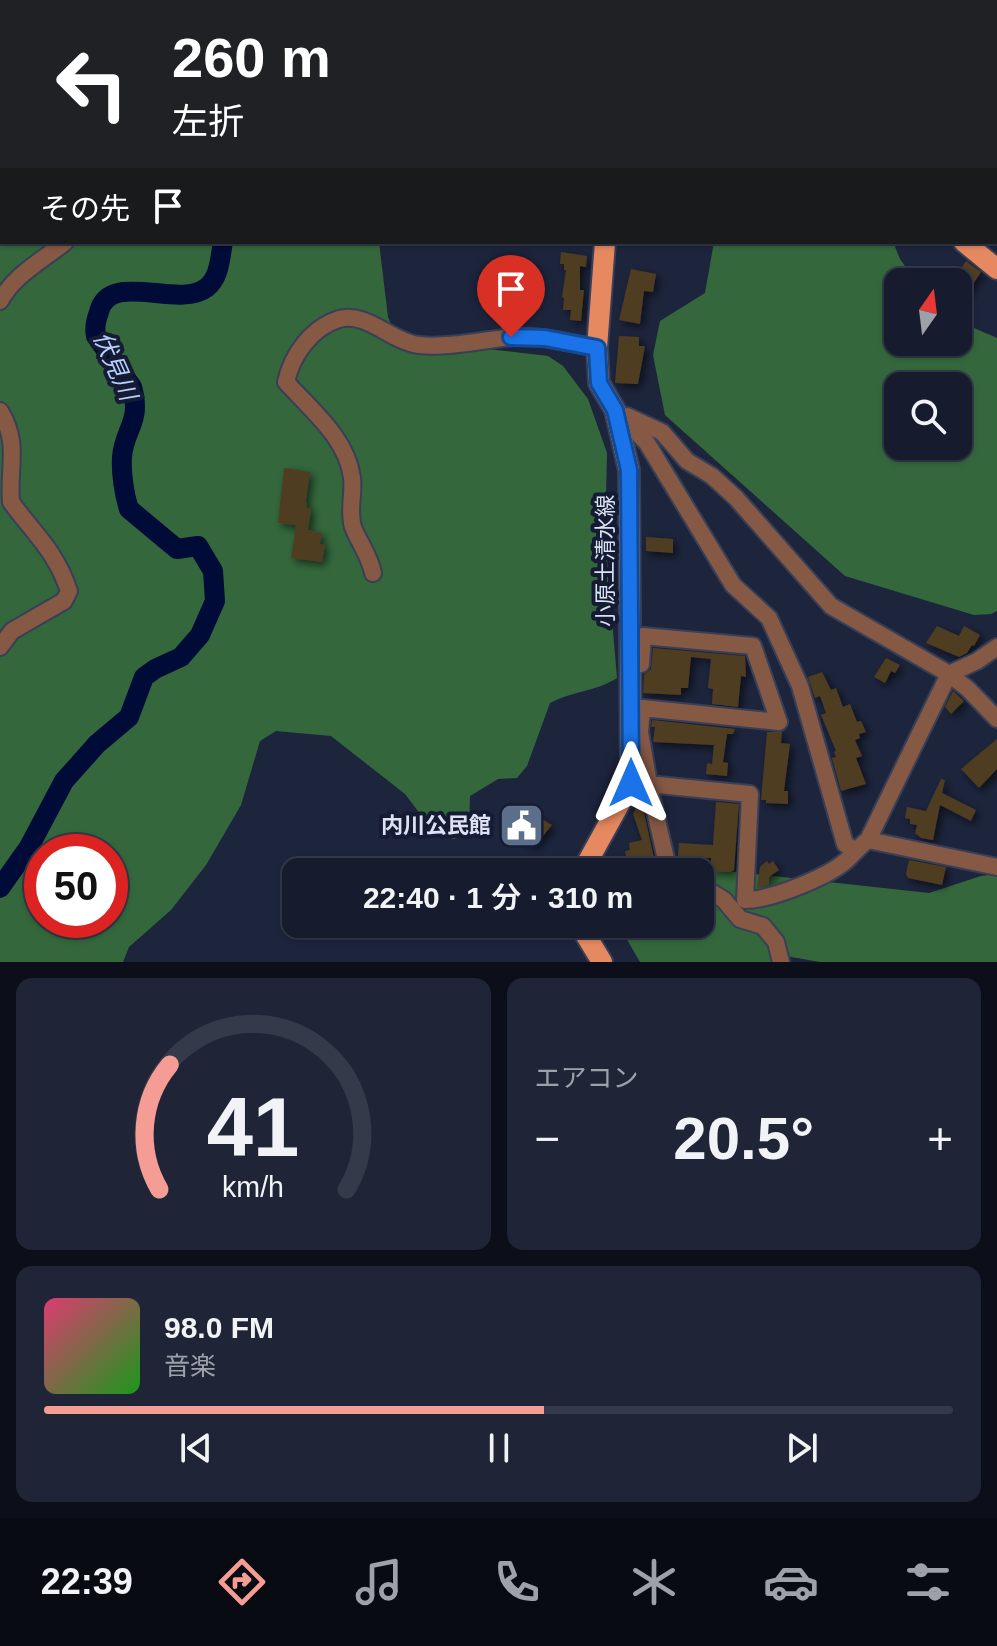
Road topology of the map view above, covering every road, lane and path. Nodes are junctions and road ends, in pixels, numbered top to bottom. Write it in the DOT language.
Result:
graph roads {
  1 [pos="62,244"];
  2 [pos="605,244"];
  3 [pos="966,244"];
  4 [pos="997,269"];
  5 [pos="0,301"];
  6 [pos="597,348"];
  7 [pos="615,410"];
  8 [pos="0,411"];
  9 [pos="373,573"];
  10 [pos="0,647"];
  11 [pos="997,647"];
  12 [pos="630,666"];
  13 [pos="949,674"];
  14 [pos="997,719"];
  15 [pos="638,785"];
  16 [pos="861,845"];
  17 [pos="591,858"];
  18 [pos="666,858"];
  19 [pos="997,867"];
  20 [pos="714,894"];
  21 [pos="587,938"];
  22 [pos="602,962"];
  23 [pos="781,962"];
  1 -- 5 [label="street"];
  2 -- 6 [label="main road, 小原土清水線"];
  3 -- 4 [label="main road"];
  6 -- 7 [label="main road, 小原土清水線"];
  6 -- 9 [label="street"];
  7 -- 12 [label="main road, 小原土清水線"];
  7 -- 13 [label="street"];
  7 -- 16 [label="street"];
  8 -- 10 [label="street"];
  11 -- 13 [label="street"];
  12 -- 15 [label="main road, 小原土清水線"];
  12 -- 15 [label="street"];
  13 -- 14 [label="street"];
  13 -- 16 [label="street"];
  15 -- 16 [label="street"];
  15 -- 17 [label="main road, 小原土清水線"];
  15 -- 18 [label="street"];
  16 -- 19 [label="street"];
  20 -- 23 [label="street"];
  21 -- 22 [label="main road"];
}
